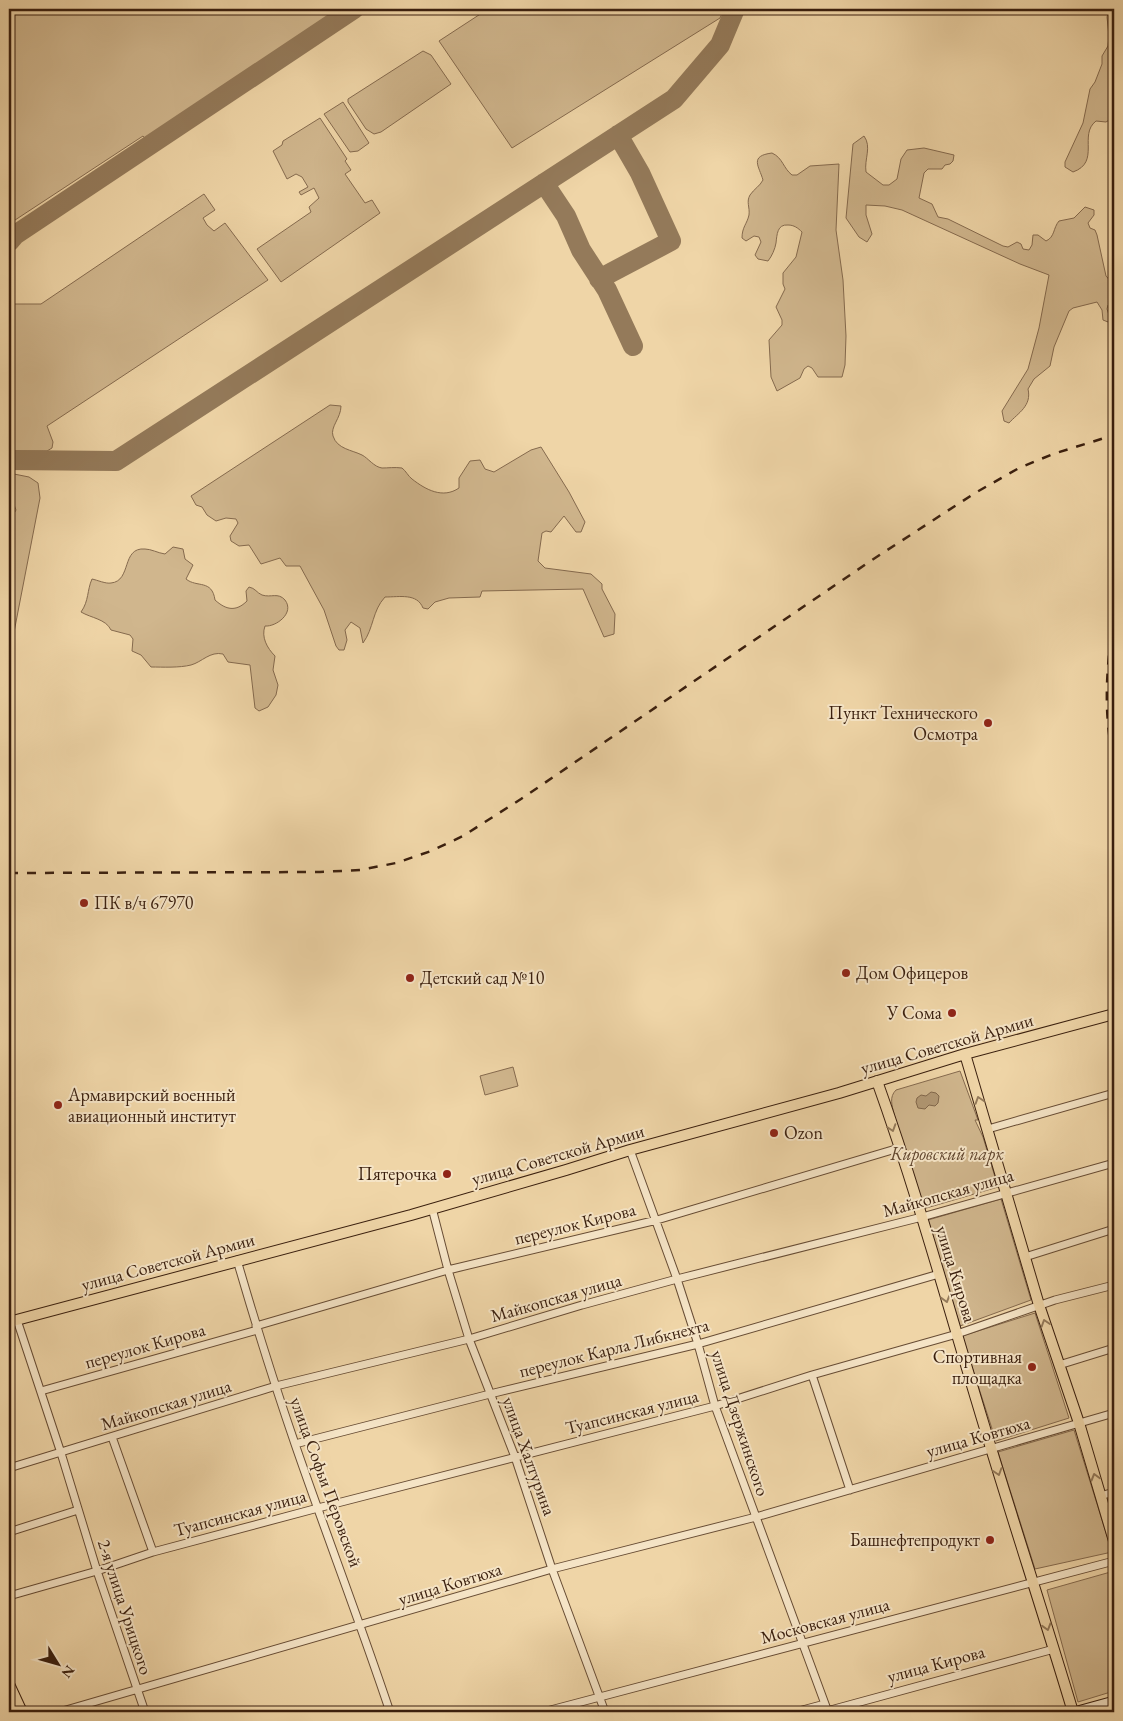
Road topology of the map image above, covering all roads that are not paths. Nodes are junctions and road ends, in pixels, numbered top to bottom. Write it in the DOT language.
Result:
graph roads {
  1 [pos="1114,1014"];
  2 [pos="966,1054"];
  3 [pos="877,1081"];
  4 [pos="1114,1094"];
  5 [pos="988,1129"];
  6 [pos="899,1148"];
  7 [pos="630,1150"];
  8 [pos="1114,1163"];
  9 [pos="1007,1192"];
  10 [pos="432,1208"];
  11 [pos="922,1217"];
  12 [pos="656,1220"];
  13 [pos="1114,1229"];
  14 [pos="1025,1257"];
  15 [pos="237,1260"];
  16 [pos="448,1270"];
  17 [pos="939,1274"];
  18 [pos="677,1279"];
  19 [pos="1114,1285"];
  20 [pos="1039,1305"];
  21 [pos="13,1321"];
  22 [pos="257,1328"];
  23 [pos="957,1334"];
  24 [pos="470,1339"];
  25 [pos="698,1344"];
  26 [pos="1114,1348"];
  27 [pos="1059,1365"];
  28 [pos="812,1375"];
  29 [pos="276,1386"];
  30 [pos="41,1392"];
  31 [pos="490,1394"];
  32 [pos="715,1406"];
  33 [pos="1114,1413"];
  34 [pos="1079,1423"];
  35 [pos="112,1437"];
  36 [pos="295,1444"];
  37 [pos="991,1449"];
  38 [pos="61,1453"];
  39 [pos="515,1457"];
  40 [pos="9,1468"];
  41 [pos="850,1490"];
  42 [pos="1114,1492"];
  43 [pos="1100,1496"];
  44 [pos="318,1508"];
  45 [pos="78,1510"];
  46 [pos="756,1517"];
  47 [pos="9,1532"];
  48 [pos="1114,1541"];
  49 [pos="153,1552"];
  50 [pos="1114,1561"];
  51 [pos="552,1569"];
  52 [pos="97,1571"];
  53 [pos="1034,1581"];
  54 [pos="9,1596"];
  55 [pos="361,1626"];
  56 [pos="802,1643"];
  57 [pos="1054,1649"];
  58 [pos="9,1684"];
  59 [pos="136,1689"];
  60 [pos="599,1697"];
  61 [pos="1114,1701"];
  62 [pos="826,1709"];
  63 [pos="22,1712"];
  64 [pos="59,1712"];
  65 [pos="145,1712"];
  66 [pos="390,1712"];
  67 [pos="543,1712"];
  68 [pos="605,1712"];
  69 [pos="796,1712"];
  70 [pos="1073,1712"];
  1 -- 2 [label="main road, улица Советской Армии"];
  2 -- 3 [label="main road, улица Советской Армии"];
  5 -- 2 [label="main road, one-way"];
  3 -- 6 [label="main road, улица Кирова, one-way"];
  3 -- 7 [label="main road, улица Советской Армии"];
  4 -- 5 [label="street"];
  5 -- 9 [label="main road"];
  6 -- 11 [label="main road, улица Кирова"];
  6 -- 12 [label="street, переулок Кирова"];
  7 -- 10 [label="main road, улица Советской Армии"];
  7 -- 12 [label="street, улица Дзержинского"];
  8 -- 9 [label="street, Майкопская улица"];
  9 -- 11 [label="street, Майкопская улица"];
  9 -- 14 [label="main road"];
  10 -- 15 [label="main road, улица Советской Армии"];
  10 -- 16 [label="street, улица Халтурина"];
  11 -- 17 [label="main road, улица Кирова"];
  11 -- 18 [label="street, Майкопская улица"];
  12 -- 16 [label="street, переулок Кирова"];
  12 -- 18 [label="street, улица Дзержинского"];
  13 -- 14 [label="street"];
  14 -- 20 [label="main road"];
  15 -- 21 [label="main road, улица Советской Армии"];
  15 -- 22 [label="street, улица Софьи Перовской"];
  16 -- 22 [label="street, переулок Кирова"];
  16 -- 24 [label="street, улица Халтурина"];
  17 -- 23 [label="main road, улица Кирова, one-way"];
  17 -- 25 [label="street, переулок Карла Либкнехта"];
  18 -- 24 [label="street, Майкопская улица"];
  18 -- 25 [label="street, улица Дзержинского"];
  19 -- 20 [label="street, Туапсинская улица"];
  20 -- 23 [label="street, Туапсинская улица"];
  27 -- 20 [label="main road, one-way"];
  21 -- 30 [label="street, 2-я улица Урицкого"];
  22 -- 29 [label="street, улица Софьи Перовской"];
  22 -- 30 [label="street, переулок Кирова"];
  23 -- 28 [label="street, Туапсинская улица"];
  23 -- 37 [label="main road, улица Кирова"];
  24 -- 29 [label="street, Майкопская улица"];
  24 -- 31 [label="street, улица Халтурина"];
  25 -- 31 [label="street, переулок Карла Либкнехта"];
  25 -- 32 [label="street, улица Дзержинского"];
  26 -- 27 [label="street"];
  27 -- 34 [label="main road"];
  28 -- 32 [label="street, Туапсинская улица"];
  28 -- 41 [label="street"];
  29 -- 35 [label="street, Майкопская улица"];
  29 -- 36 [label="street, улица Софьи Перовской"];
  30 -- 38 [label="street, 2-я улица Урицкого"];
  31 -- 36 [label="street, переулок Карла Либкнехта"];
  31 -- 39 [label="street, улица Халтурина"];
  32 -- 39 [label="street, Туапсинская улица"];
  32 -- 46 [label="street, улица Дзержинского"];
  33 -- 34 [label="street, улица Ковтюха"];
  34 -- 37 [label="street, улица Ковтюха"];
  43 -- 34 [label="main road, one-way"];
  35 -- 38 [label="street, Майкопская улица"];
  35 -- 49 [label="street"];
  36 -- 44 [label="street, улица Софьи Перовской"];
  37 -- 41 [label="street, улица Ковтюха"];
  37 -- 53 [label="main road, улица Кирова, one-way"];
  38 -- 40 [label="street, Майкопская улица"];
  38 -- 45 [label="street, 2-я улица Урицкого"];
  39 -- 44 [label="street, Туапсинская улица"];
  39 -- 51 [label="street, улица Халтурина"];
  41 -- 46 [label="street, улица Ковтюха"];
  42 -- 43 [label="street"];
  43 -- 48 [label="main road"];
  44 -- 49 [label="street, Туапсинская улица"];
  44 -- 55 [label="street, улица Софьи Перовской"];
  45 -- 47 [label="street"];
  45 -- 52 [label="street, 2-я улица Урицкого"];
  46 -- 51 [label="street, улица Ковтюха"];
  46 -- 56 [label="street, улица Дзержинского"];
  49 -- 52 [label="street, Туапсинская улица"];
  50 -- 53 [label="street, Московская улица"];
  51 -- 55 [label="street, улица Ковтюха"];
  51 -- 60 [label="street, улица Халтурина"];
  52 -- 54 [label="street, Туапсинская улица"];
  52 -- 59 [label="street, 2-я улица Урицкого"];
  53 -- 56 [label="street, Московская улица"];
  53 -- 57 [label="main road, улица Кирова, one-way"];
  55 -- 59 [label="street, улица Ковтюха"];
  55 -- 66 [label="street, улица Софьи Перовской"];
  56 -- 60 [label="street, Московская улица"];
  56 -- 62 [label="street, улица Дзержинского"];
  57 -- 62 [label="street, улица Кирова"];
  57 -- 70 [label="main road, улица Кирова"];
  58 -- 63 [label="main road"];
  59 -- 64 [label="street, улица Ковтюха"];
  59 -- 65 [label="street, 2-я улица Урицкого"];
  60 -- 67 [label="street, Московская улица"];
  60 -- 68 [label="street, улица Халтурина"];
  61 -- 70 [label="main road"];
  62 -- 69 [label="street"];
}
